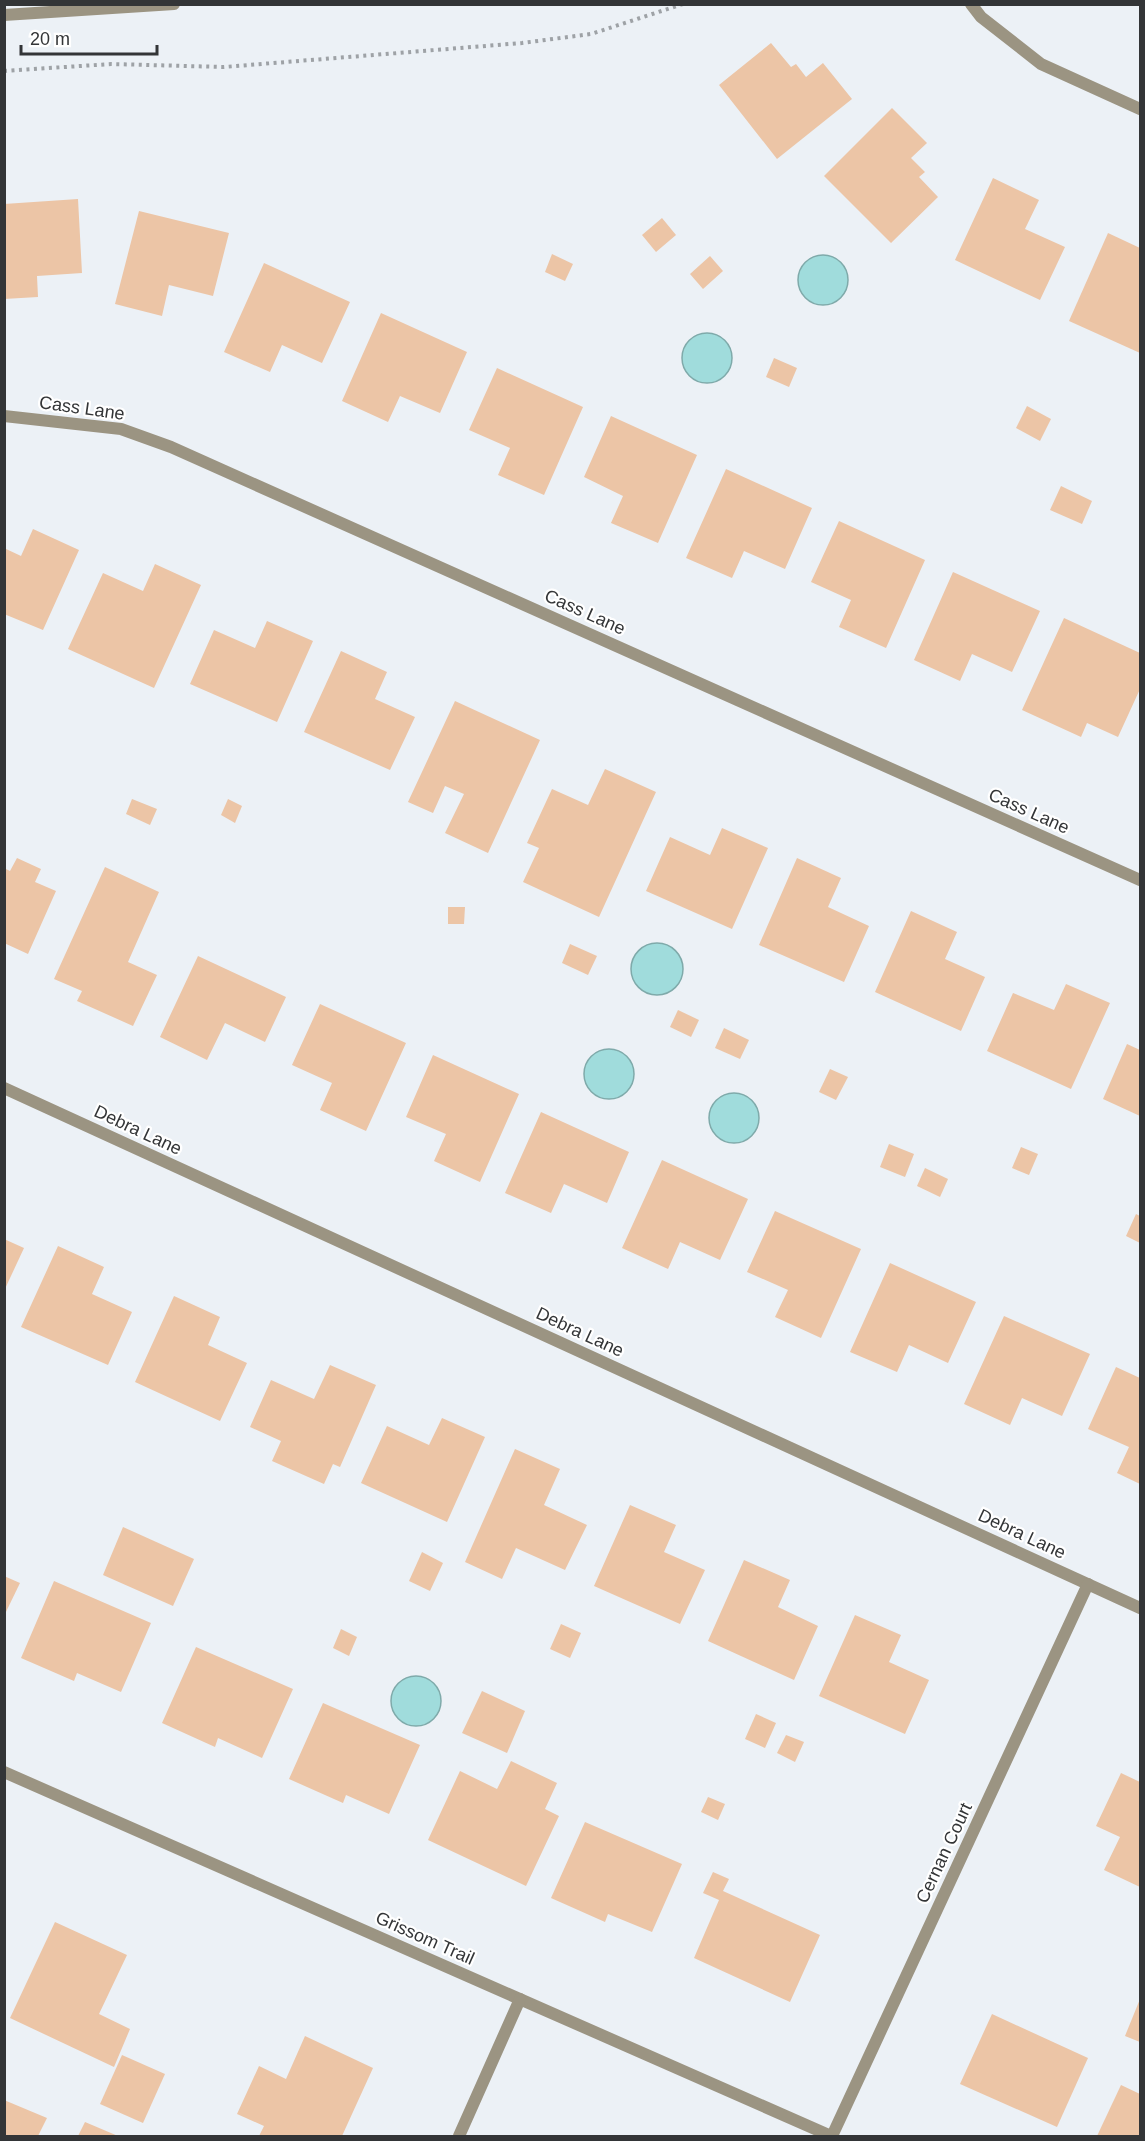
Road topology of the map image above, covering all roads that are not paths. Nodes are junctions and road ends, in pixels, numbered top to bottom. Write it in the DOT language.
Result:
graph roads {
  1 [pos="174,4"];
  2 [pos="971,4"];
  3 [pos="4,15"];
  4 [pos="1140,109"];
  5 [pos="4,416"];
  6 [pos="1140,880"];
  7 [pos="4,1088"];
  8 [pos="1088,1584"];
  9 [pos="1140,1608"];
  10 [pos="4,1772"];
  11 [pos="520,2000"];
  12 [pos="459,2136"];
  13 [pos="832,2136"];
  1 -- 3 [label="street"];
  2 -- 4 [label="street"];
  5 -- 6 [label="street, Cass Lane"];
  7 -- 8 [label="street, Debra Lane"];
  8 -- 9 [label="street, Debra Lane"];
  8 -- 13 [label="street, Cernan Court"];
  10 -- 11 [label="street, Grissom Trail"];
  11 -- 12 [label="street"];
  11 -- 13 [label="street, Grissom Trail"];
}
